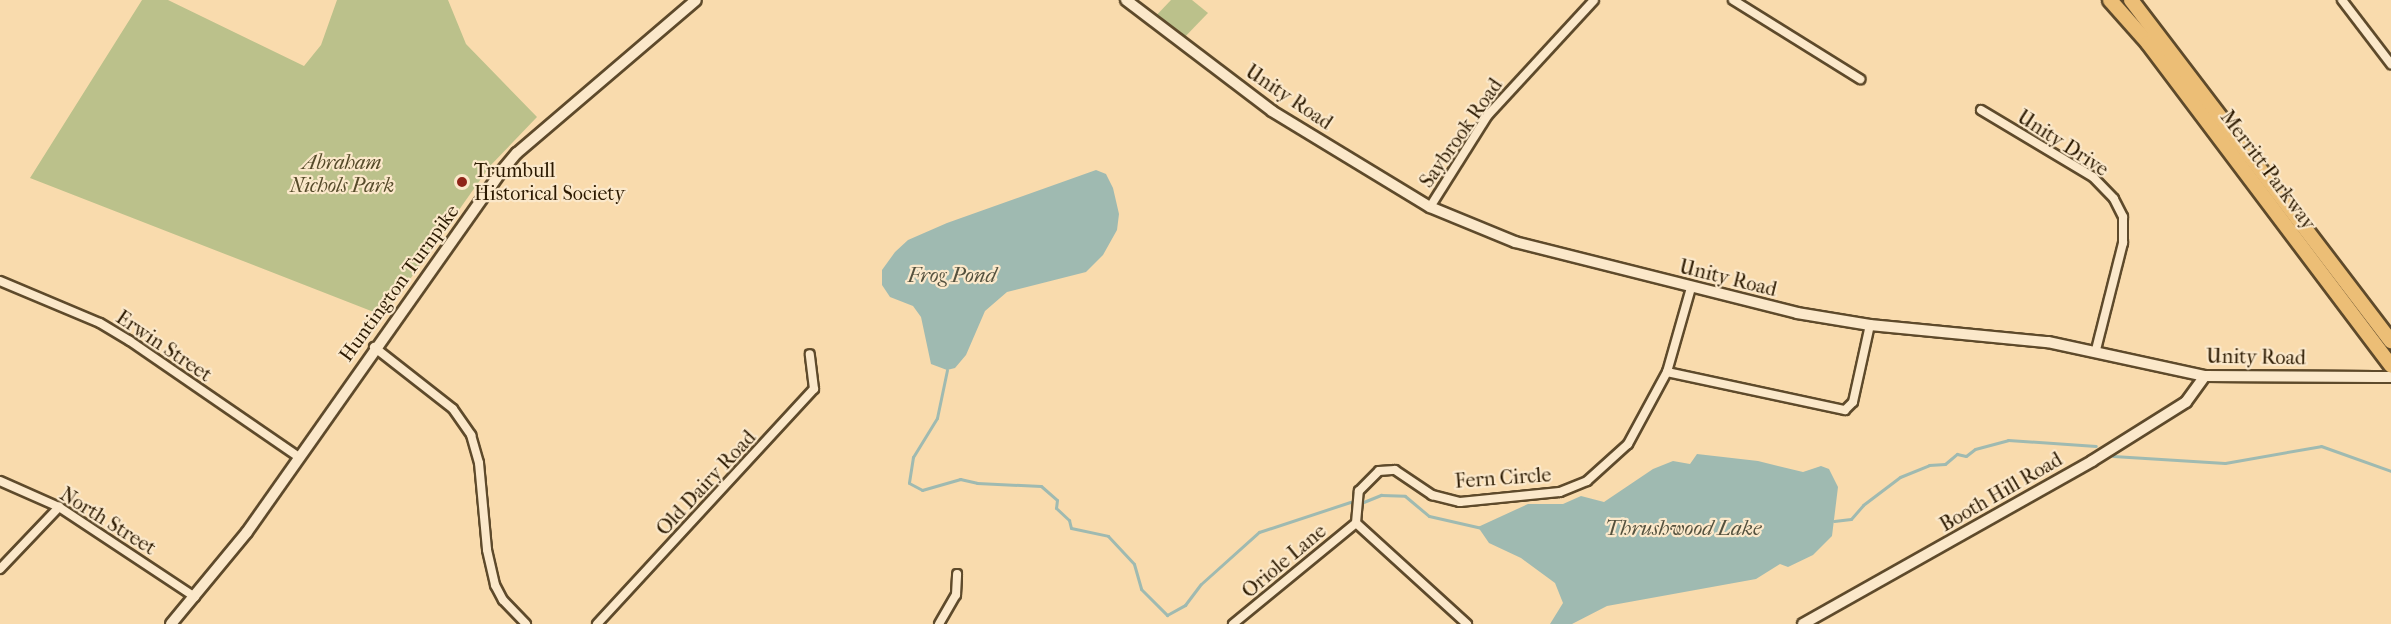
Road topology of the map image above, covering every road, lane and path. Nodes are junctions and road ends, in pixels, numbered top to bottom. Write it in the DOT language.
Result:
graph roads {
  1 [pos="696,0"];
  2 [pos="1126,0"];
  3 [pos="1594,0"];
  4 [pos="1733,0"];
  5 [pos="2110,0"];
  6 [pos="2131,0"];
  7 [pos="2342,0"];
  8 [pos="2391,64"];
  9 [pos="1860,79"];
  10 [pos="1982,110"];
  11 [pos="1430,207"];
  12 [pos="0,281"];
  13 [pos="1691,288"];
  14 [pos="1870,325"];
  15 [pos="2391,341"];
  16 [pos="374,347"];
  17 [pos="2096,350"];
  18 [pos="810,354"];
  19 [pos="2389,363"];
  20 [pos="1667,372"];
  21 [pos="2205,376"];
  22 [pos="2391,376"];
  23 [pos="299,457"];
  24 [pos="0,481"];
  25 [pos="59,507"];
  26 [pos="1356,523"];
  27 [pos="0,569"];
  28 [pos="957,574"];
  29 [pos="195,597"];
  30 [pos="171,624"];
  31 [pos="526,624"];
  32 [pos="597,624"];
  33 [pos="939,624"];
  34 [pos="1233,624"];
  35 [pos="1467,624"];
  36 [pos="1803,624"];
  1 -- 16 [label="main road, Huntington Turnpike"];
  2 -- 11 [label="main road, Unity Road"];
  3 -- 11 [label="street, Saybrook Road"];
  4 -- 9 [label="street"];
  5 -- 19 [label="highway, Merritt Parkway"];
  6 -- 15 [label="highway, Merritt Parkway"];
  7 -- 8 [label="street"];
  10 -- 17 [label="street, Unity Drive"];
  11 -- 13 [label="main road, Unity Road"];
  12 -- 23 [label="street, Erwin Street"];
  13 -- 14 [label="main road, Unity Road"];
  13 -- 20 [label="street, Fern Circle"];
  14 -- 17 [label="main road, Unity Road"];
  14 -- 20 [label="street"];
  16 -- 23 [label="main road, Huntington Turnpike"];
  16 -- 31 [label="street"];
  17 -- 21 [label="main road, Unity Road"];
  18 -- 32 [label="street, Old Dairy Road"];
  20 -- 26 [label="street, Fern Circle"];
  21 -- 22 [label="main road, Unity Road"];
  21 -- 36 [label="main road, Booth Hill Road"];
  23 -- 29 [label="main road, Huntington Turnpike"];
  24 -- 25 [label="street, North Street"];
  25 -- 27 [label="street"];
  25 -- 29 [label="street, North Street"];
  26 -- 34 [label="street, Oriole Lane"];
  26 -- 35 [label="street"];
  28 -- 33 [label="street"];
  29 -- 30 [label="main road, Huntington Turnpike"];
}
